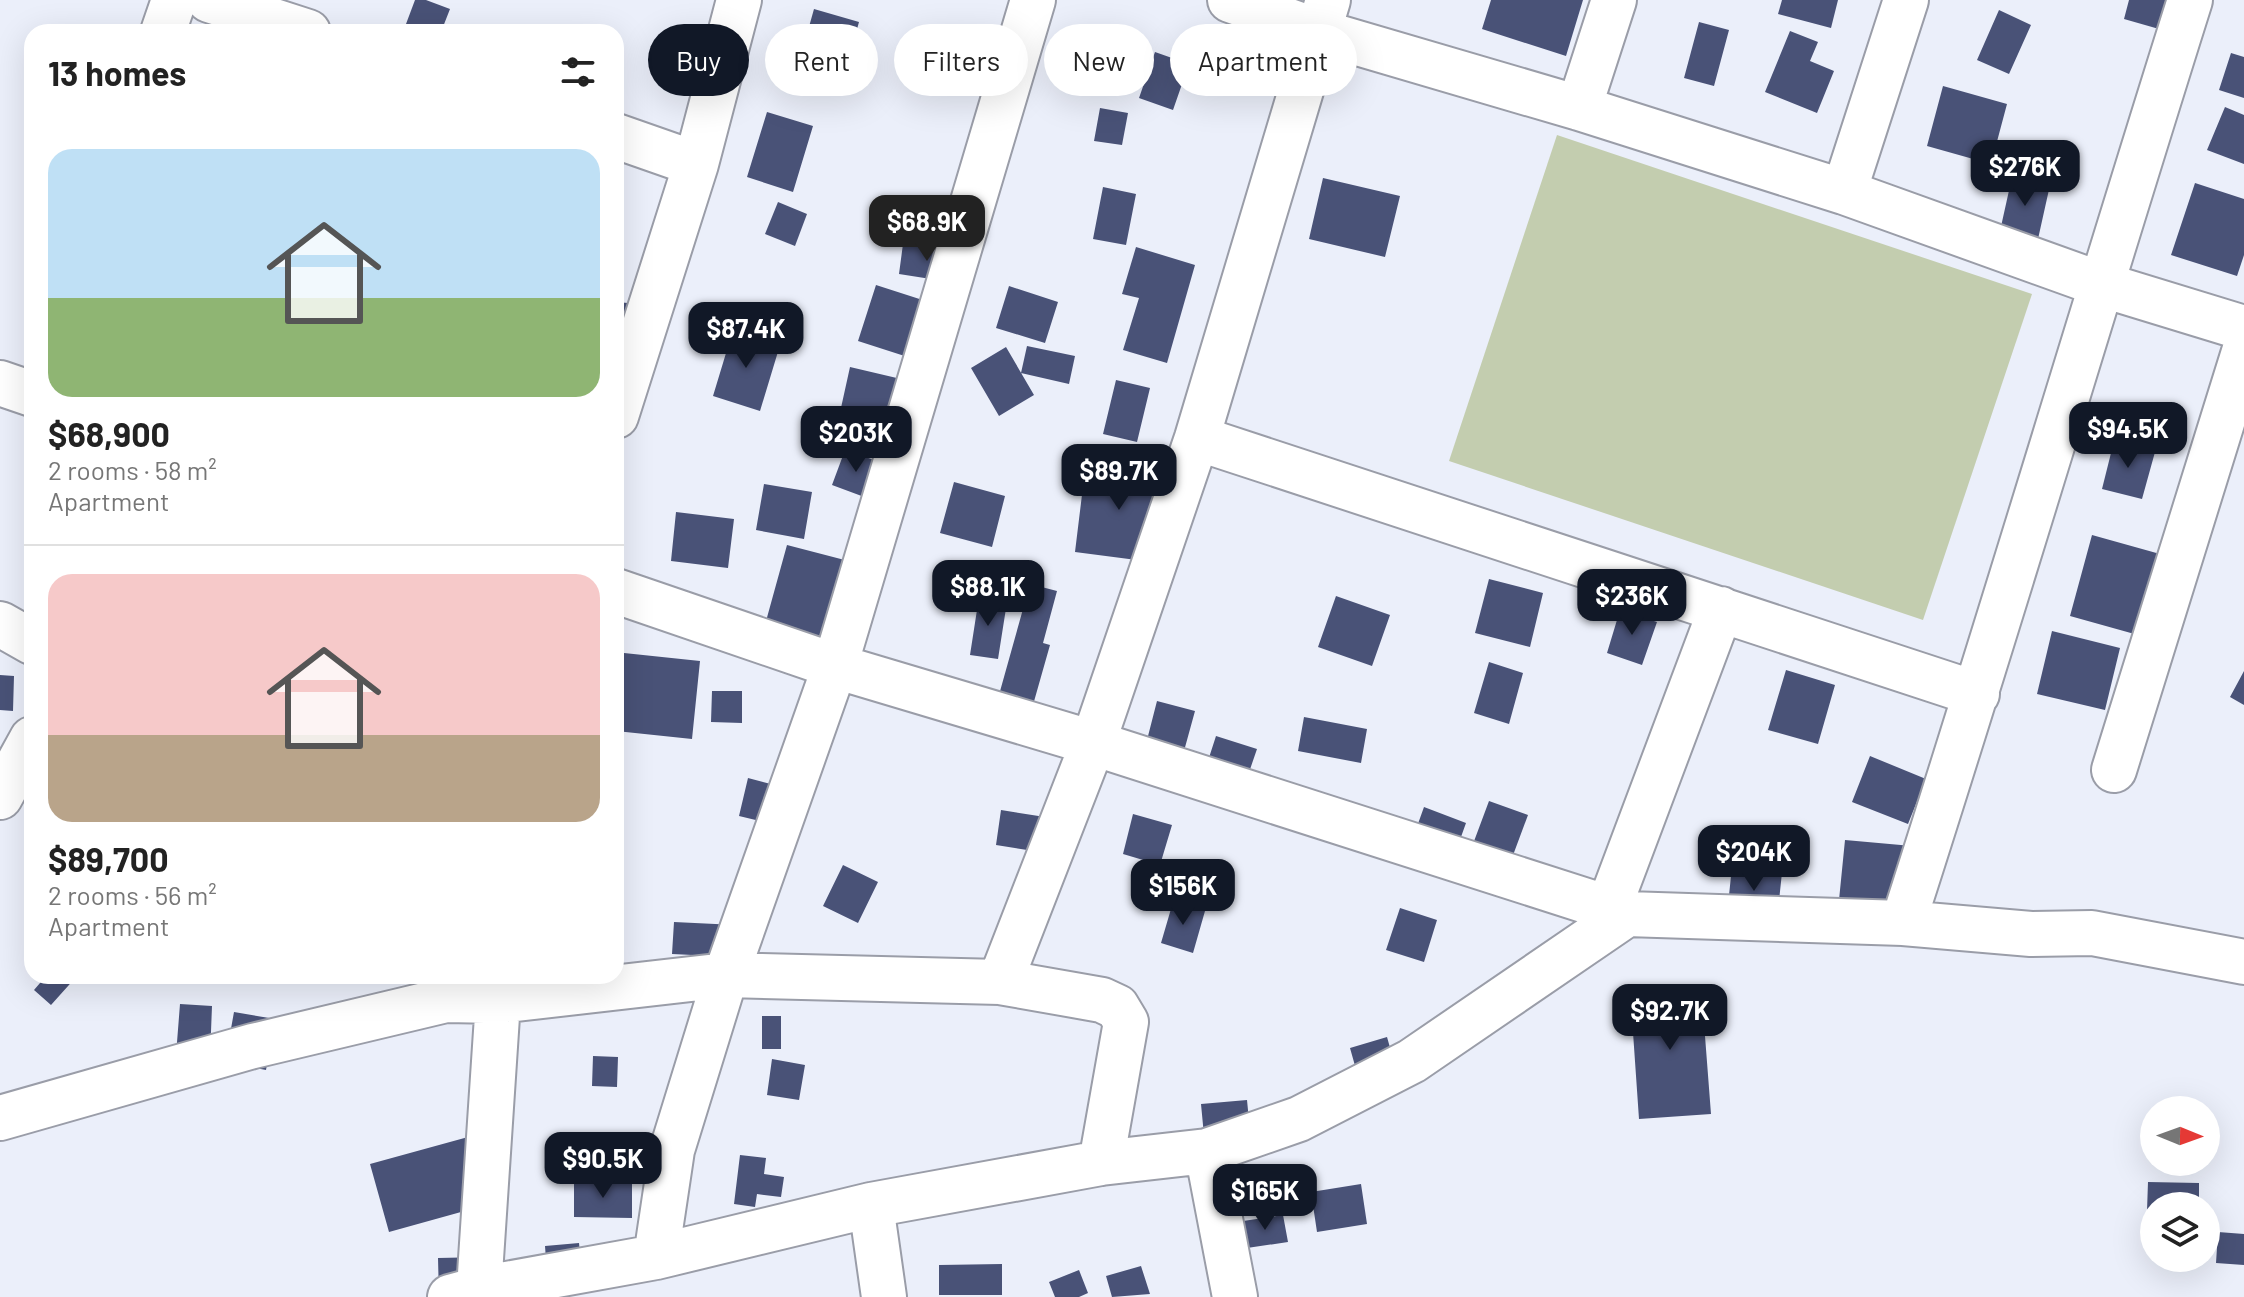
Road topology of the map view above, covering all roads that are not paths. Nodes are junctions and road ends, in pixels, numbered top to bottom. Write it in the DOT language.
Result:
graph roads {
  1 [pos="174,0"];
  2 [pos="209,0"];
  3 [pos="739,0"];
  4 [pos="1033,0"];
  5 [pos="1230,0"];
  6 [pos="1614,0"];
  7 [pos="1906,0"];
  8 [pos="2190,0"];
  9 [pos="1324,16"];
  10 [pos="166,24"];
  11 [pos="283,24"];
  12 [pos="1579,108"];
  13 [pos="624,139"];
  14 [pos="696,164"];
  15 [pos="1844,192"];
  16 [pos="2100,284"];
  17 [pos="2244,328"];
  18 [pos="2244,352"];
  19 [pos="0,383"];
  20 [pos="24,391"];
  21 [pos="624,391"];
  22 [pos="1197,438"];
  23 [pos="624,594"];
  24 [pos="1721,609"];
  25 [pos="0,624"];
  26 [pos="24,638"];
  27 [pos="835,666"];
  28 [pos="1977,694"];
  29 [pos="24,721"];
  30 [pos="0,728"];
  31 [pos="1093,743"];
  32 [pos="24,754"];
  33 [pos="2114,770"];
  34 [pos="0,797"];
  35 [pos="1618,911"];
  36 [pos="1903,923"];
  37 [pos="2244,962"];
  38 [pos="726,975"];
  39 [pos="1000,982"];
  40 [pos="449,988"];
  41 [pos="498,1001"];
  42 [pos="0,1118"];
  43 [pos="1207,1151"];
  44 [pos="1101,1163"];
  45 [pos="871,1205"];
  46 [pos="656,1257"];
  47 [pos="464,1293"];
  48 [pos="884,1297"];
  49 [pos="1235,1297"];
  1 -- 10 [label="street"];
  2 -- 11 [label="street"];
  3 -- 14 [label="street"];
  4 -- 27 [label="street"];
  5 -- 9 [label="street"];
  6 -- 12 [label="street"];
  7 -- 15 [label="street"];
  8 -- 16 [label="street"];
  9 -- 12 [label="street"];
  9 -- 22 [label="street"];
  12 -- 15 [label="street"];
  13 -- 14 [label="street"];
  14 -- 21 [label="street"];
  15 -- 16 [label="street"];
  16 -- 17 [label="street"];
  16 -- 28 [label="street"];
  18 -- 33 [label="street"];
  19 -- 20 [label="street"];
  22 -- 24 [label="street"];
  22 -- 31 [label="street"];
  23 -- 27 [label="street"];
  24 -- 28 [label="street"];
  24 -- 35 [label="street"];
  25 -- 26 [label="street"];
  27 -- 31 [label="street"];
  27 -- 38 [label="street"];
  28 -- 36 [label="street"];
  29 -- 30 [label="street"];
  31 -- 35 [label="street"];
  31 -- 39 [label="street"];
  32 -- 34 [label="street"];
  35 -- 36 [label="street"];
  35 -- 43 [label="street"];
  36 -- 37 [label="street"];
  38 -- 39 [label="street"];
  38 -- 41 [label="street"];
  38 -- 46 [label="street"];
  39 -- 44 [label="street"];
  40 -- 41 [label="street"];
  40 -- 42 [label="street"];
  41 -- 47 [label="street"];
  43 -- 44 [label="street"];
  43 -- 49 [label="street"];
  44 -- 45 [label="street"];
  45 -- 46 [label="street"];
  45 -- 48 [label="street"];
  46 -- 47 [label="street"];
}
